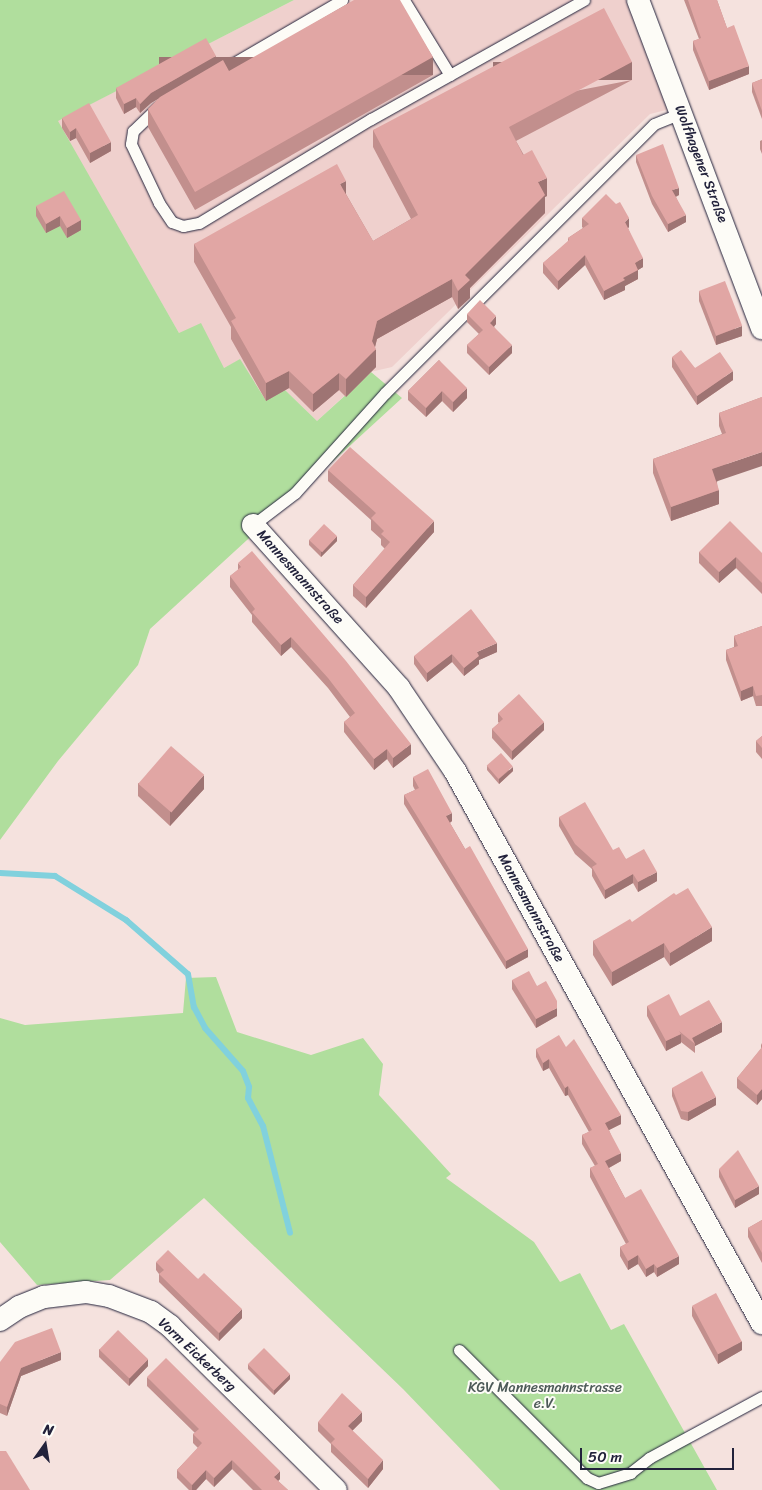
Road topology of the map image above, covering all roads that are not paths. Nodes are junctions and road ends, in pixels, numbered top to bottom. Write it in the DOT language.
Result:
graph roads {
  1 [pos="342,0"];
  2 [pos="404,0"];
  3 [pos="584,0"];
  4 [pos="638,0"];
  5 [pos="450,75"];
  6 [pos="206,79"];
  7 [pos="172,99"];
  8 [pos="682,113"];
  9 [pos="762,328"];
  10 [pos="253,525"];
  11 [pos="0,1320"];
  12 [pos="762,1324"];
  13 [pos="459,1350"];
  14 [pos="762,1397"];
  15 [pos="336,1490"];
  1 -- 6 [label="lane"];
  2 -- 5 [label="lane"];
  3 -- 5 [label="lane"];
  4 -- 8 [label="street, Wolfhagener Straße"];
  5 -- 7 [label="lane"];
  8 -- 9 [label="street, Wolfhagener Straße"];
  8 -- 10 [label="lane"];
  10 -- 12 [label="street, Mannesmannstraße"];
  11 -- 15 [label="street, Vorm Eickerberg"];
  13 -- 14 [label="lane"];
}
